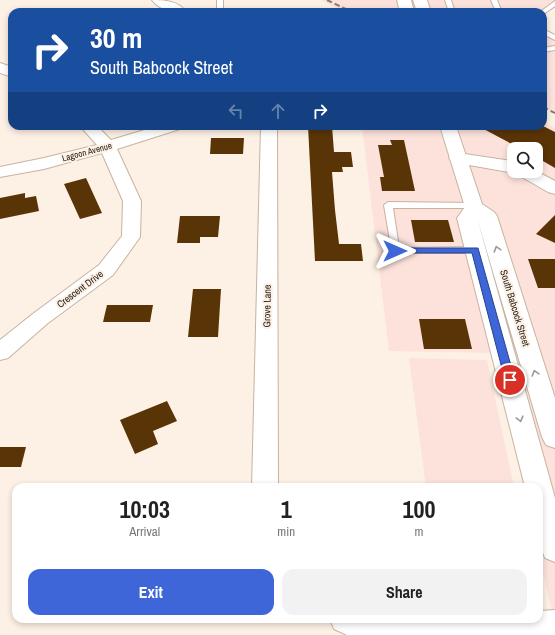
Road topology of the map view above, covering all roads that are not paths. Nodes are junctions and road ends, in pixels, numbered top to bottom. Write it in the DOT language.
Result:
graph roads {
  1 [pos="158,0"];
  2 [pos="173,8"];
  3 [pos="92,130"];
  4 [pos="161,130"];
  5 [pos="269,130"];
  6 [pos="449,130"];
  7 [pos="108,147"];
  8 [pos="458,158"];
  9 [pos="507,166"];
  10 [pos="0,172"];
  11 [pos="536,178"];
  12 [pos="555,188"];
  13 [pos="473,206"];
  14 [pos="475,250"];
  15 [pos="41,318"];
  16 [pos="0,331"];
  17 [pos="0,352"];
  18 [pos="555,437"];
  19 [pos="266,483"];
  20 [pos="538,483"];
  21 [pos="543,503"];
  22 [pos="555,549"];
  23 [pos="353,623"];
  24 [pos="555,625"];
  1 -- 2 [label="street"];
  3 -- 7 [label="street, Crescent Drive"];
  4 -- 7 [label="street, Lagoon Avenue"];
  5 -- 19 [label="street, Grove Lane"];
  6 -- 8 [label="main road, South Babcock Street"];
  7 -- 10 [label="street, Lagoon Avenue"];
  7 -- 15 [label="street, Crescent Drive"];
  8 -- 9 [label="main road"];
  8 -- 13 [label="main road, South Babcock Street"];
  11 -- 12 [label="main road"];
  13 -- 14 [label="main road"];
  13 -- 14 [label="lane"];
  18 -- 13 [label="main road, South Babcock Street, one-way"];
  14 -- 20 [label="main road, one-way"];
  15 -- 16 [label="street"];
  15 -- 17 [label="street, Crescent Drive"];
  21 -- 22 [label="main road"];
  23 -- 24 [label="street"];
}
